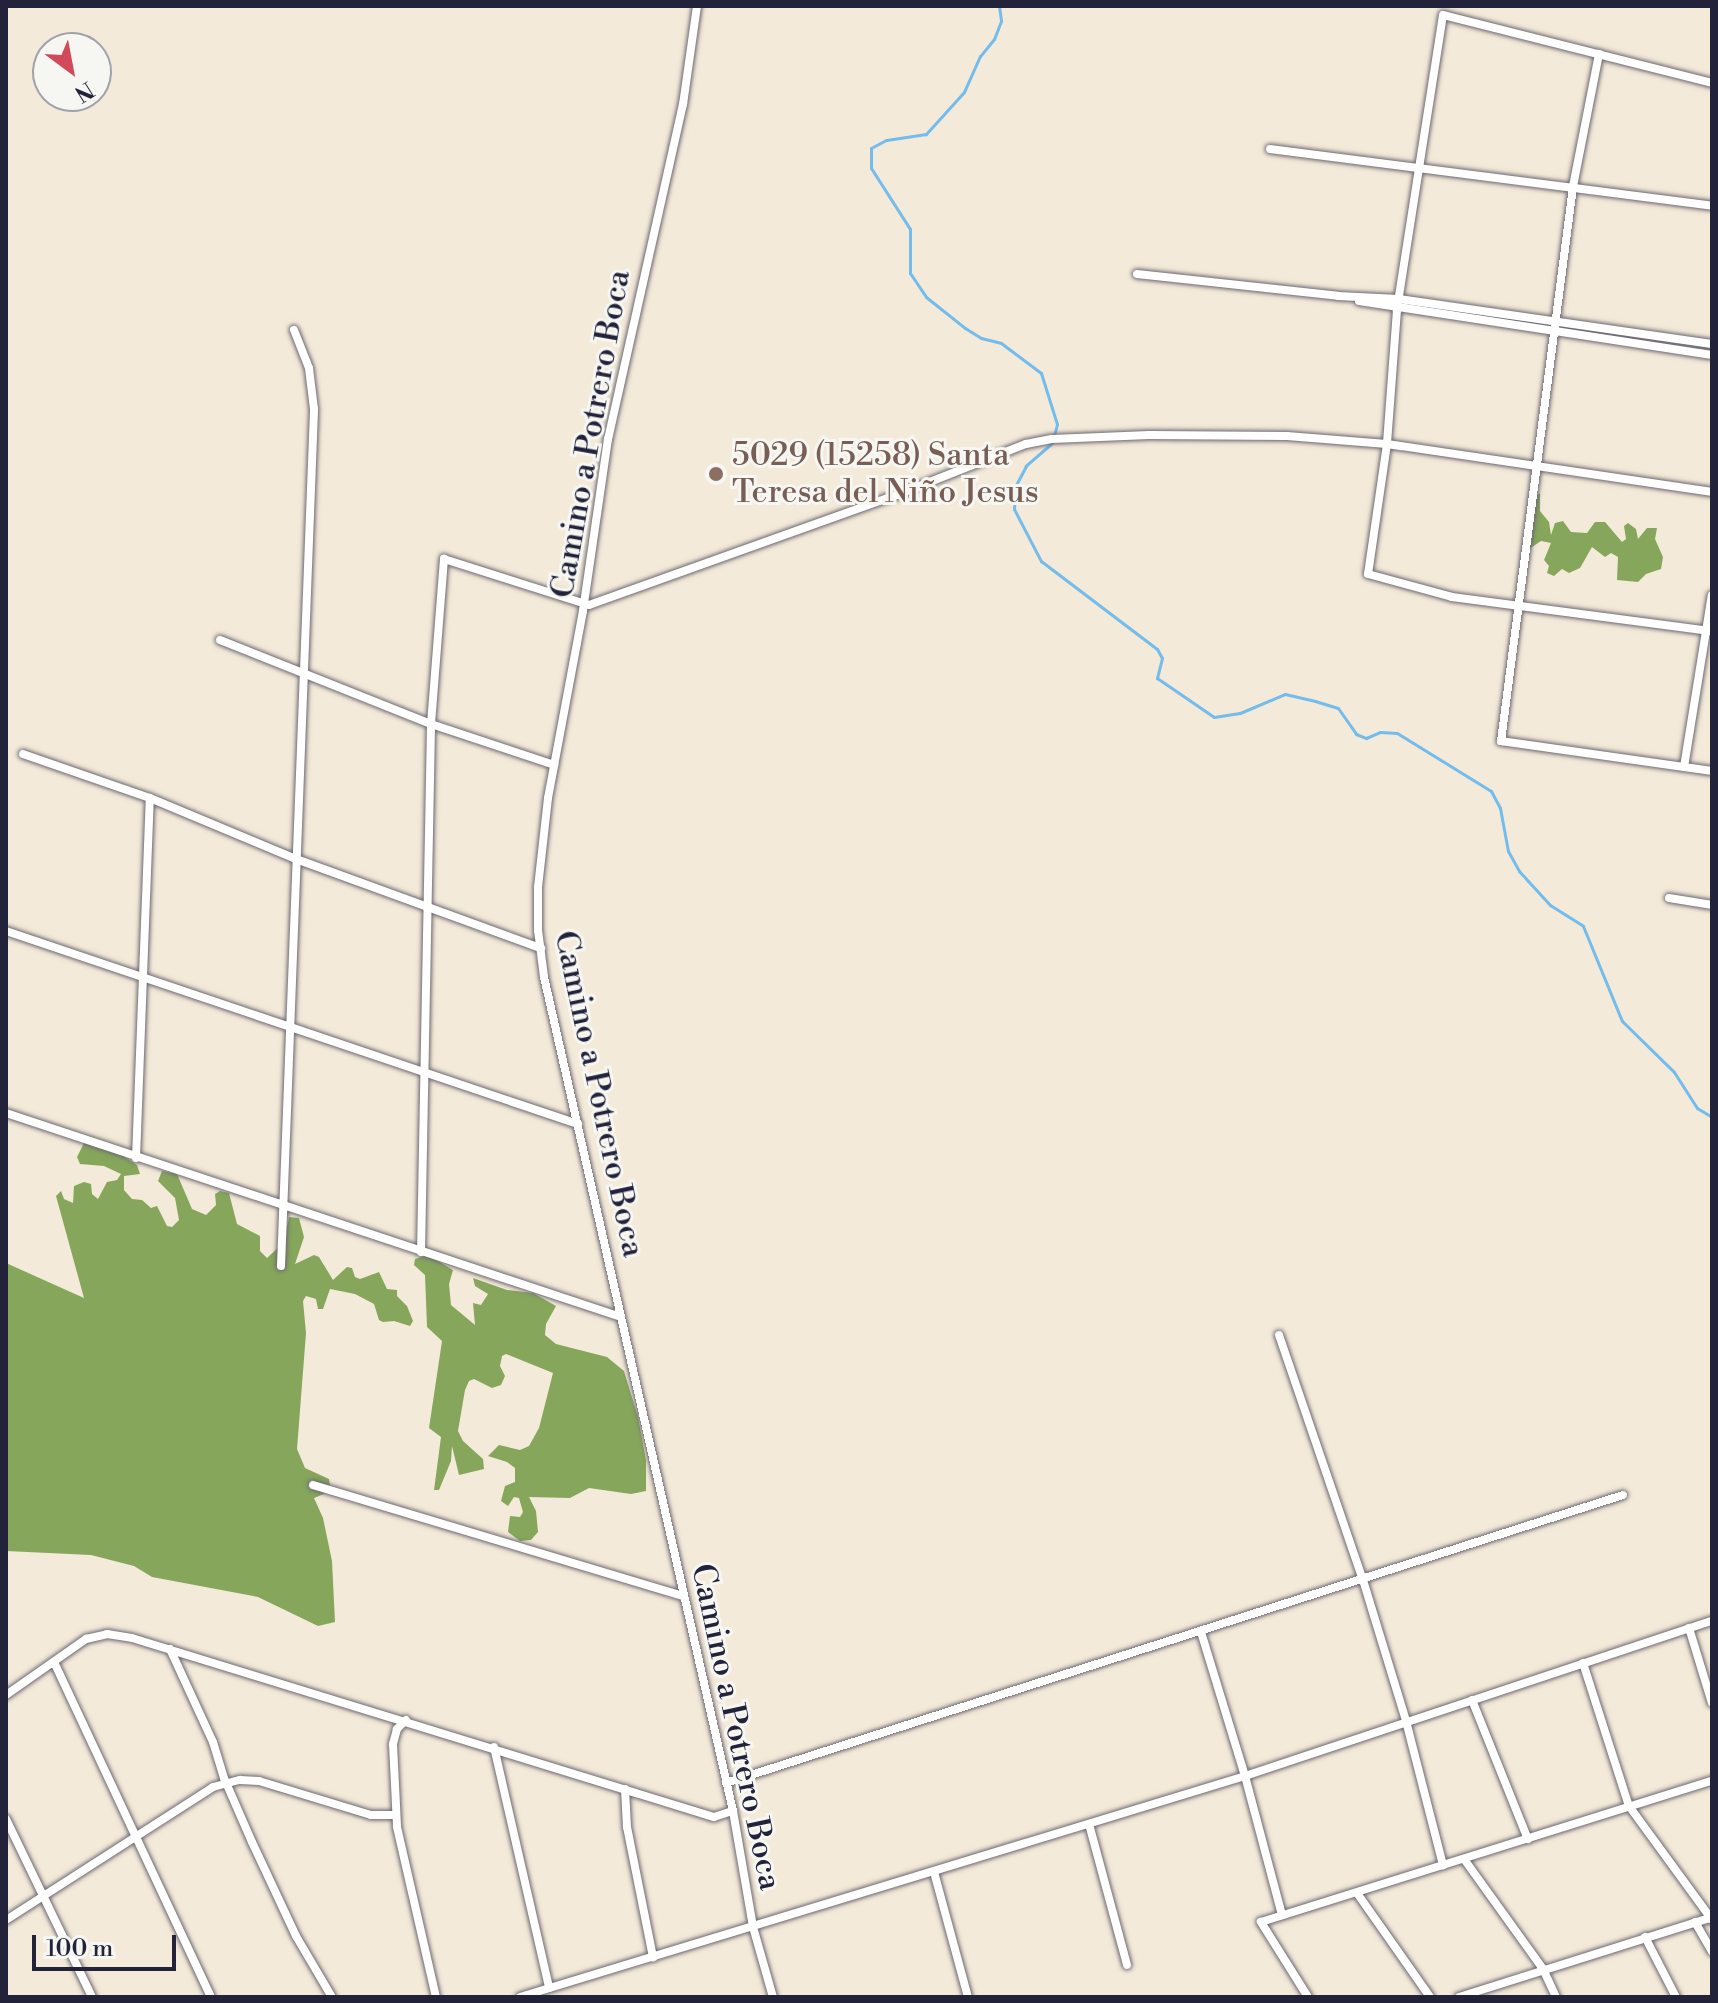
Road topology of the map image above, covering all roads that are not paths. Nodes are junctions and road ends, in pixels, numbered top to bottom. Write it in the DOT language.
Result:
graph roads {
  1 [pos="697,6"];
  2 [pos="1599,54"];
  3 [pos="1712,83"];
  4 [pos="1270,149"];
  5 [pos="1419,169"];
  6 [pos="1573,187"];
  7 [pos="1712,206"];
  8 [pos="1137,274"];
  9 [pos="1338,296"];
  10 [pos="1399,299"];
  11 [pos="1397,310"];
  12 [pos="1553,321"];
  13 [pos="294,330"];
  14 [pos="1554,333"];
  15 [pos="1712,344"];
  16 [pos="1712,355"];
  17 [pos="1387,444"];
  18 [pos="1534,465"];
  19 [pos="1712,492"];
  20 [pos="1712,595"];
  21 [pos="584,604"];
  22 [pos="1516,605"];
  23 [pos="1710,631"];
  24 [pos="220,640"];
  25 [pos="303,671"];
  26 [pos="431,724"];
  27 [pos="23,754"];
  28 [pos="554,765"];
  29 [pos="1684,767"];
  30 [pos="1712,771"];
  31 [pos="150,798"];
  32 [pos="296,859"];
  33 [pos="1669,898"];
  34 [pos="425,905"];
  35 [pos="1712,905"];
  36 [pos="6,931"];
  37 [pos="541,948"];
  38 [pos="143,976"];
  39 [pos="291,1027"];
  40 [pos="423,1071"];
  41 [pos="6,1113"];
  42 [pos="578,1124"];
  43 [pos="136,1158"];
  44 [pos="282,1206"];
  45 [pos="421,1252"];
  46 [pos="281,1266"];
  47 [pos="621,1317"];
  48 [pos="1279,1335"];
  49 [pos="313,1485"];
  50 [pos="1623,1495"];
  51 [pos="1363,1580"];
  52 [pos="684,1596"];
  53 [pos="1712,1621"];
  54 [pos="1689,1628"];
  55 [pos="1201,1632"];
  56 [pos="170,1649"];
  57 [pos="54,1662"];
  58 [pos="1583,1663"];
  59 [pos="6,1695"];
  60 [pos="1472,1700"];
  61 [pos="1712,1703"];
  62 [pos="406,1720"];
  63 [pos="1406,1721"];
  64 [pos="494,1747"];
  65 [pos="1245,1776"];
  66 [pos="1712,1781"];
  67 [pos="726,1783"];
  68 [pos="226,1784"];
  69 [pos="625,1789"];
  70 [pos="1629,1806"];
  71 [pos="733,1811"];
  72 [pos="396,1815"];
  73 [pos="6,1819"];
  74 [pos="1089,1824"];
  75 [pos="136,1837"];
  76 [pos="1528,1839"];
  77 [pos="1464,1859"];
  78 [pos="1443,1865"];
  79 [pos="934,1872"];
  80 [pos="1357,1893"];
  81 [pos="44,1896"];
  82 [pos="1282,1915"];
  83 [pos="1712,1918"];
  84 [pos="6,1920"];
  85 [pos="1695,1922"];
  86 [pos="753,1927"];
  87 [pos="1645,1937"];
  88 [pos="1712,1952"];
  89 [pos="653,1957"];
  90 [pos="1127,1965"];
  91 [pos="1543,1969"];
  92 [pos="549,1988"];
  93 [pos="92,1997"];
  94 [pos="211,1997"];
  95 [pos="332,1997"];
  96 [pos="436,1997"];
  97 [pos="520,1997"];
  98 [pos="773,1997"];
  99 [pos="968,1997"];
  100 [pos="1308,1997"];
  101 [pos="1430,1997"];
  102 [pos="1459,1997"];
  103 [pos="1556,1997"];
  104 [pos="1676,1997"];
  1 -- 21 [label="street, Camino a Potrero Boca"];
  2 -- 3 [label="street"];
  2 -- 5 [label="street"];
  2 -- 6 [label="street"];
  4 -- 5 [label="street"];
  5 -- 6 [label="street"];
  5 -- 10 [label="street"];
  6 -- 7 [label="street"];
  6 -- 12 [label="street"];
  8 -- 9 [label="street"];
  9 -- 10 [label="street"];
  9 -- 11 [label="street"];
  10 -- 11 [label="street"];
  10 -- 12 [label="street"];
  11 -- 14 [label="street"];
  11 -- 17 [label="street"];
  12 -- 14 [label="street"];
  12 -- 15 [label="street"];
  13 -- 25 [label="street"];
  14 -- 16 [label="street"];
  14 -- 18 [label="street"];
  17 -- 18 [label="street"];
  17 -- 21 [label="street"];
  17 -- 22 [label="street"];
  18 -- 19 [label="street"];
  18 -- 22 [label="street"];
  20 -- 23 [label="street"];
  21 -- 26 [label="street"];
  21 -- 28 [label="street, Camino a Potrero Boca"];
  22 -- 23 [label="street"];
  22 -- 29 [label="street"];
  23 -- 29 [label="street"];
  24 -- 25 [label="street"];
  25 -- 26 [label="street"];
  25 -- 32 [label="street"];
  26 -- 28 [label="street"];
  26 -- 34 [label="street"];
  27 -- 31 [label="street"];
  28 -- 37 [label="street, Camino a Potrero Boca"];
  29 -- 30 [label="street"];
  31 -- 32 [label="street"];
  31 -- 38 [label="street"];
  32 -- 34 [label="street"];
  32 -- 39 [label="street"];
  33 -- 35 [label="street"];
  34 -- 37 [label="street"];
  34 -- 40 [label="street"];
  36 -- 38 [label="street"];
  37 -- 42 [label="street, Camino a Potrero Boca"];
  38 -- 39 [label="street"];
  38 -- 43 [label="street"];
  39 -- 40 [label="street"];
  39 -- 44 [label="street"];
  40 -- 42 [label="street"];
  40 -- 45 [label="street"];
  41 -- 43 [label="street"];
  42 -- 47 [label="street, Camino a Potrero Boca"];
  43 -- 44 [label="street"];
  44 -- 45 [label="street"];
  44 -- 46 [label="street"];
  45 -- 47 [label="street"];
  47 -- 52 [label="street, Camino a Potrero Boca"];
  48 -- 51 [label="street"];
  49 -- 52 [label="street"];
  50 -- 51 [label="street"];
  51 -- 55 [label="street"];
  51 -- 63 [label="street"];
  52 -- 67 [label="street, Camino a Potrero Boca"];
  53 -- 54 [label="street"];
  54 -- 58 [label="street"];
  54 -- 61 [label="street"];
  55 -- 65 [label="street"];
  55 -- 67 [label="street"];
  56 -- 57 [label="street"];
  56 -- 62 [label="street"];
  56 -- 68 [label="street"];
  57 -- 59 [label="street"];
  57 -- 75 [label="street"];
  58 -- 60 [label="street"];
  58 -- 70 [label="street"];
  60 -- 63 [label="street"];
  60 -- 76 [label="street"];
  62 -- 64 [label="street"];
  62 -- 72 [label="street"];
  63 -- 65 [label="street"];
  63 -- 78 [label="street"];
  64 -- 69 [label="street"];
  64 -- 92 [label="street"];
  65 -- 74 [label="street"];
  65 -- 82 [label="street"];
  66 -- 70 [label="street"];
  67 -- 71 [label="street, Camino a Potrero Boca"];
  68 -- 72 [label="street"];
  68 -- 75 [label="street"];
  68 -- 95 [label="street"];
  69 -- 71 [label="street"];
  69 -- 89 [label="street"];
  70 -- 76 [label="street"];
  70 -- 83 [label="street"];
  71 -- 86 [label="street, Camino a Potrero Boca"];
  72 -- 96 [label="street"];
  73 -- 81 [label="street"];
  74 -- 79 [label="street"];
  74 -- 90 [label="street"];
  75 -- 81 [label="street"];
  75 -- 94 [label="street"];
  76 -- 77 [label="street"];
  77 -- 78 [label="street"];
  77 -- 91 [label="street"];
  78 -- 80 [label="street"];
  79 -- 86 [label="street"];
  79 -- 99 [label="street"];
  80 -- 82 [label="street"];
  80 -- 101 [label="street"];
  81 -- 84 [label="street"];
  81 -- 93 [label="street"];
  82 -- 100 [label="street"];
  83 -- 85 [label="street"];
  85 -- 87 [label="street"];
  85 -- 88 [label="street"];
  86 -- 89 [label="street"];
  86 -- 98 [label="street, Camino a Potrero Boca"];
  87 -- 91 [label="street"];
  87 -- 104 [label="street"];
  89 -- 92 [label="street"];
  91 -- 102 [label="street"];
  91 -- 103 [label="street"];
  92 -- 97 [label="street"];
}
